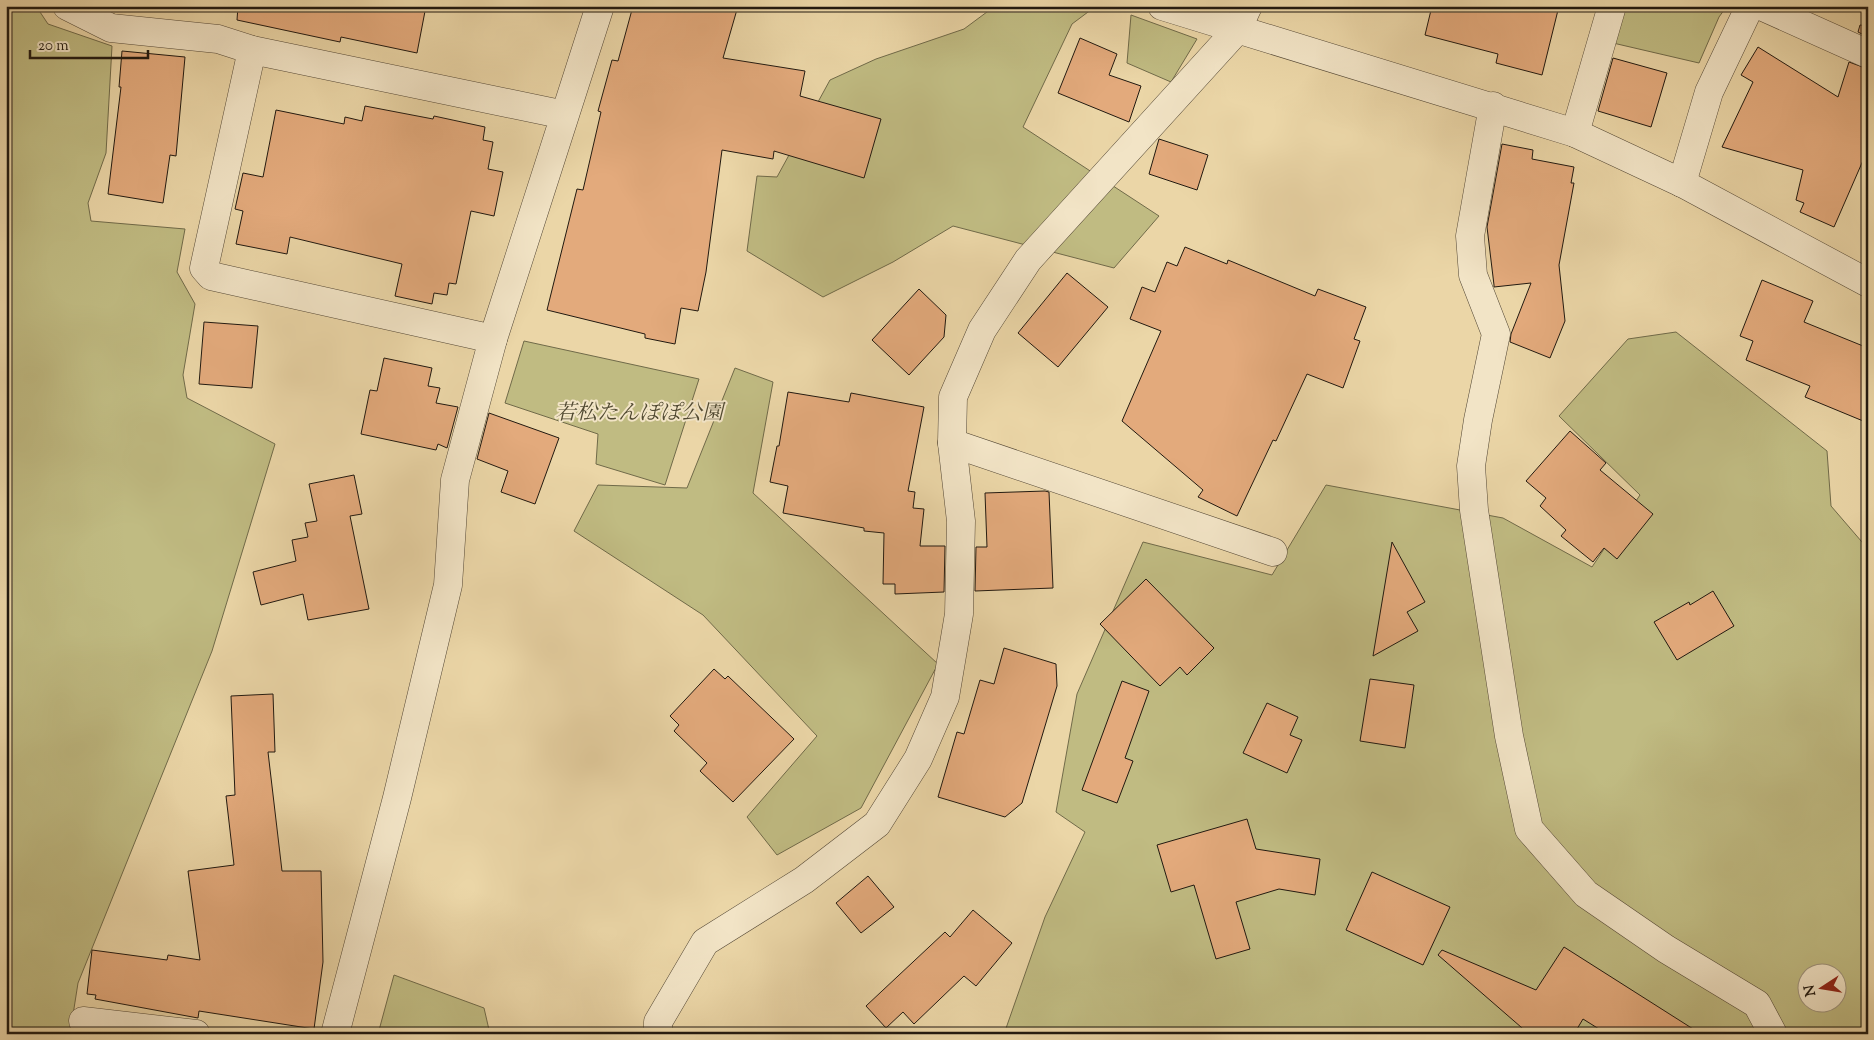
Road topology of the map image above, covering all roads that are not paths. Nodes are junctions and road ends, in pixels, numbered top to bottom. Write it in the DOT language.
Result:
graph roads {
  1 [pos="67,6"];
  2 [pos="600,6"];
  3 [pos="1162,6"];
  4 [pos="1612,6"];
  5 [pos="1750,6"];
  6 [pos="1761,6"];
  7 [pos="1242,18"];
  8 [pos="252,50"];
  9 [pos="1868,54"];
  10 [pos="1494,106"];
  11 [pos="565,115"];
  12 [pos="1576,132"];
  13 [pos="1682,183"];
  14 [pos="1868,283"];
  15 [pos="493,339"];
  16 [pos="952,443"];
  17 [pos="1273,552"];
  18 [pos="83,1021"];
  19 [pos="196,1034"];
  20 [pos="335,1034"];
  21 [pos="658,1034"];
  22 [pos="1772,1034"];
  1 -- 8 [label="street"];
  2 -- 11 [label="street"];
  3 -- 7 [label="street"];
  4 -- 12 [label="street"];
  5 -- 13 [label="street"];
  6 -- 9 [label="street"];
  7 -- 10 [label="street"];
  7 -- 16 [label="street"];
  8 -- 11 [label="street"];
  8 -- 15 [label="street"];
  10 -- 12 [label="street"];
  10 -- 22 [label="street"];
  11 -- 15 [label="street"];
  12 -- 13 [label="street"];
  13 -- 14 [label="street"];
  15 -- 20 [label="street"];
  16 -- 17 [label="street"];
  16 -- 21 [label="street"];
  18 -- 19 [label="street"];
}
